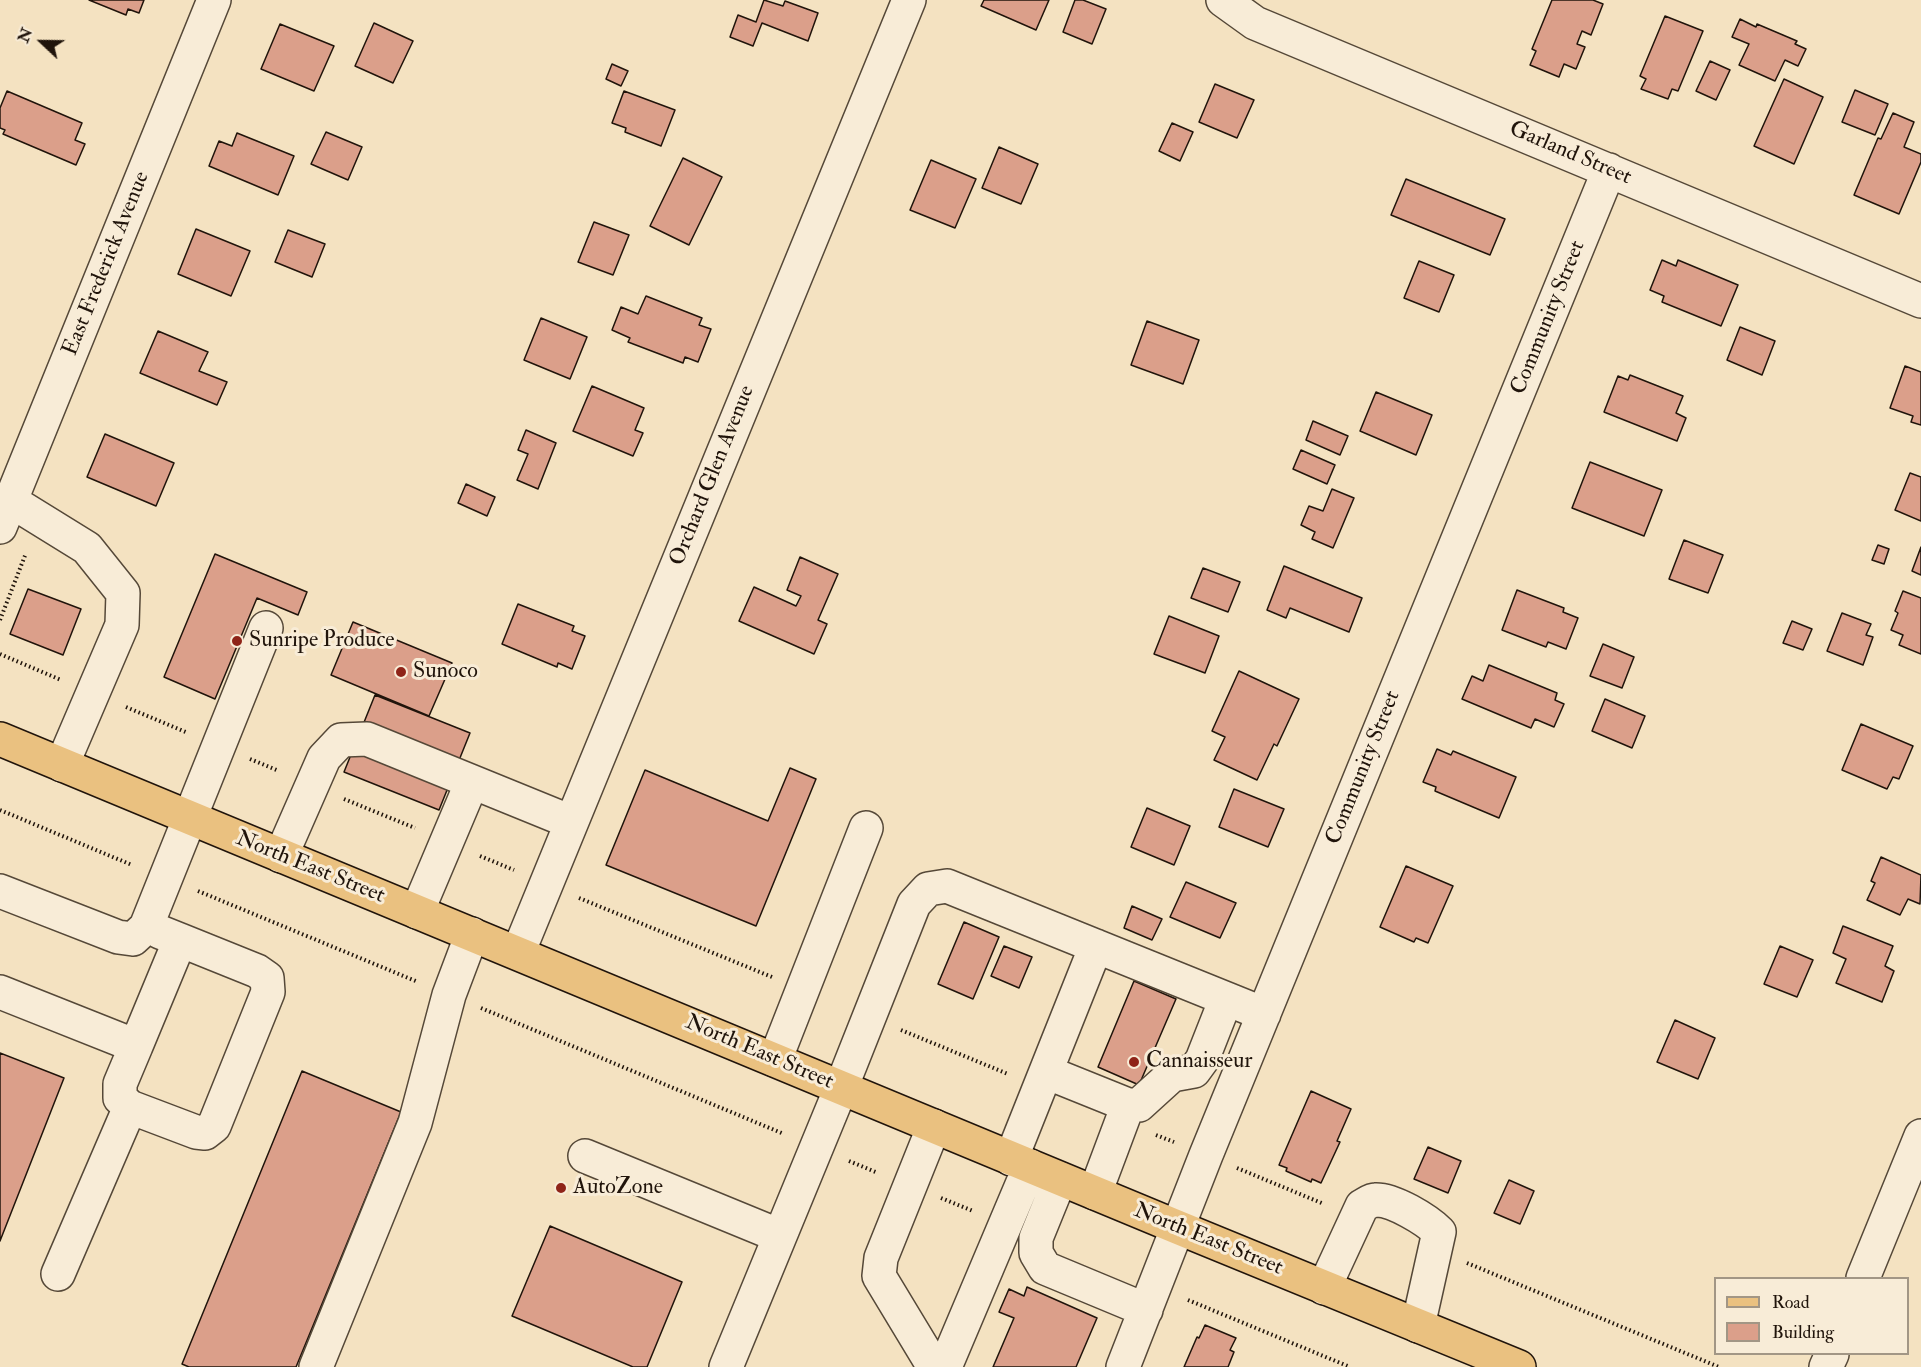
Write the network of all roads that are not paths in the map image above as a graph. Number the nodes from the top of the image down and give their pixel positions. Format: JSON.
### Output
{"nodes":[{"id":1,"x":214,"y":0,"type":"edge"},
{"id":2,"x":909,"y":0,"type":"edge"},
{"id":3,"x":1223,"y":0,"type":"edge"},
{"id":4,"x":1609,"y":170,"type":"junction"},
{"id":5,"x":1921,"y":301,"type":"edge"},
{"id":6,"x":5,"y":514,"type":"edge"},
{"id":7,"x":266,"y":628,"type":"dead end"},
{"id":8,"x":0,"y":739,"type":"edge"},
{"id":9,"x":62,"y":765,"type":"junction"},
{"id":10,"x":472,"y":782,"type":"junction"},
{"id":11,"x":190,"y":819,"type":"junction"},
{"id":12,"x":571,"y":822,"type":"junction"},
{"id":13,"x":866,"y":828,"type":"dead end"},
{"id":14,"x":281,"y":856,"type":"junction"},
{"id":15,"x":0,"y":891,"type":"edge"},
{"id":16,"x":417,"y":912,"type":"junction"},
{"id":17,"x":146,"y":927,"type":"junction"},
{"id":18,"x":472,"y":934,"type":"junction"},
{"id":19,"x":180,"y":940,"type":"junction"},
{"id":20,"x":1096,"y":946,"type":"junction"},
{"id":21,"x":518,"y":953,"type":"junction"},
{"id":22,"x":0,"y":992,"type":"edge"},
{"id":23,"x":1226,"y":999,"type":"junction"},
{"id":24,"x":1263,"y":1014,"type":"junction"},
{"id":25,"x":136,"y":1046,"type":"junction"},
{"id":26,"x":775,"y":1060,"type":"junction"},
{"id":27,"x":1046,"y":1072,"type":"junction"},
{"id":28,"x":841,"y":1088,"type":"junction"},
{"id":29,"x":1128,"y":1105,"type":"junction"},
{"id":30,"x":130,"y":1107,"type":"junction"},
{"id":31,"x":934,"y":1126,"type":"junction"},
{"id":32,"x":1921,"y":1136,"type":"edge"},
{"id":33,"x":585,"y":1156,"type":"dead end"},
{"id":34,"x":1021,"y":1162,"type":"junction"},
{"id":35,"x":1060,"y":1179,"type":"junction"},
{"id":36,"x":1095,"y":1194,"type":"junction"},
{"id":37,"x":1177,"y":1227,"type":"junction"},
{"id":38,"x":780,"y":1236,"type":"junction"},
{"id":39,"x":58,"y":1274,"type":"dead end"},
{"id":40,"x":1863,"y":1277,"type":"edge"},
{"id":41,"x":1324,"y":1288,"type":"junction"},
{"id":42,"x":1151,"y":1298,"type":"junction"},
{"id":43,"x":1418,"y":1326,"type":"junction"},
{"id":44,"x":316,"y":1367,"type":"edge"},
{"id":45,"x":726,"y":1367,"type":"edge"},
{"id":46,"x":934,"y":1367,"type":"edge"},
{"id":47,"x":945,"y":1367,"type":"edge"},
{"id":48,"x":1123,"y":1367,"type":"edge"},
{"id":49,"x":1519,"y":1367,"type":"edge"}],
"edges":[{"from":1,"to":6,"type":"street","name":"East Frederick Avenue"},
{"from":2,"to":12,"type":"street","name":"Orchard Glen Avenue"},
{"from":3,"to":4,"type":"street","name":"Garland Street"},
{"from":4,"to":5,"type":"street","name":"Garland Street"},
{"from":4,"to":24,"type":"street","name":"Community Street"},
{"from":6,"to":9,"type":"street"},
{"from":7,"to":11,"type":"street"},
{"from":8,"to":9,"type":"main road","name":"North East Street"},
{"from":9,"to":11,"type":"main road","name":"North East Street"},
{"from":10,"to":12,"type":"street"},
{"from":10,"to":14,"type":"street"},
{"from":10,"to":16,"type":"street"},
{"from":11,"to":14,"type":"main road","name":"North East Street"},
{"from":11,"to":17,"type":"street"},
{"from":12,"to":21,"type":"street","name":"Orchard Glen Avenue"},
{"from":13,"to":26,"type":"street"},
{"from":14,"to":16,"type":"main road","name":"North East Street"},
{"from":15,"to":17,"type":"street"},
{"from":16,"to":18,"type":"main road","name":"North East Street"},
{"from":17,"to":19,"type":"street"},
{"from":18,"to":21,"type":"main road","name":"North East Street"},
{"from":18,"to":44,"type":"street"},
{"from":19,"to":25,"type":"street"},
{"from":19,"to":30,"type":"street"},
{"from":20,"to":23,"type":"street"},
{"from":20,"to":27,"type":"street"},
{"from":20,"to":28,"type":"street"},
{"from":21,"to":26,"type":"main road","name":"North East Street"},
{"from":22,"to":25,"type":"street"},
{"from":23,"to":24,"type":"street"},
{"from":23,"to":29,"type":"street"},
{"from":24,"to":37,"type":"street","name":"Community Street"},
{"from":25,"to":30,"type":"street"},
{"from":26,"to":28,"type":"main road","name":"North East Street"},
{"from":27,"to":29,"type":"street"},
{"from":27,"to":34,"type":"street"},
{"from":28,"to":31,"type":"main road","name":"North East Street"},
{"from":28,"to":38,"type":"street"},
{"from":29,"to":36,"type":"street"},
{"from":30,"to":39,"type":"street"},
{"from":31,"to":34,"type":"main road","name":"North East Street"},
{"from":31,"to":46,"type":"street"},
{"from":32,"to":40,"type":"street"},
{"from":33,"to":38,"type":"street"},
{"from":34,"to":35,"type":"main road","name":"North East Street"},
{"from":34,"to":47,"type":"street"},
{"from":35,"to":36,"type":"main road","name":"North East Street"},
{"from":35,"to":42,"type":"street"},
{"from":36,"to":37,"type":"main road","name":"North East Street"},
{"from":37,"to":41,"type":"main road","name":"North East Street"},
{"from":37,"to":42,"type":"street","name":"Community Street"},
{"from":38,"to":45,"type":"street"},
{"from":41,"to":43,"type":"main road","name":"North East Street"},
{"from":41,"to":43,"type":"street"},
{"from":42,"to":48,"type":"street","name":"Community Street"},
{"from":43,"to":49,"type":"main road","name":"North East Street"}]}
